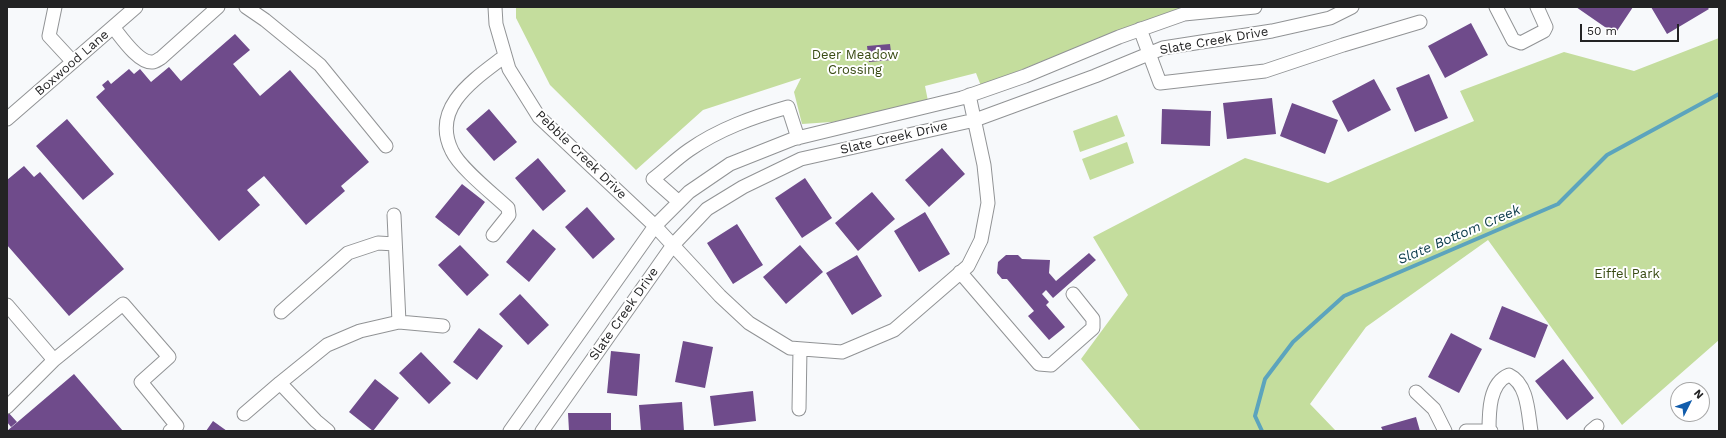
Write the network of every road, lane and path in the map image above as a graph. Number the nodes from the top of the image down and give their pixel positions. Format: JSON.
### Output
{"nodes":[{"id":1,"x":55,"y":7,"type":"edge"},
{"id":2,"x":136,"y":7,"type":"edge"},
{"id":3,"x":218,"y":7,"type":"edge"},
{"id":4,"x":246,"y":7,"type":"edge"},
{"id":5,"x":495,"y":7,"type":"edge"},
{"id":6,"x":1255,"y":7,"type":"edge"},
{"id":7,"x":1352,"y":7,"type":"edge"},
{"id":8,"x":1496,"y":7,"type":"edge"},
{"id":9,"x":1537,"y":7,"type":"edge"},
{"id":10,"x":1420,"y":22,"type":"dead end"},
{"id":11,"x":113,"y":27,"type":"junction"},
{"id":12,"x":1140,"y":30,"type":"junction"},
{"id":13,"x":1148,"y":54,"type":"junction"},
{"id":14,"x":505,"y":56,"type":"junction"},
{"id":15,"x":73,"y":62,"type":"junction"},
{"id":16,"x":969,"y":95,"type":"junction"},
{"id":17,"x":7,"y":119,"type":"edge"},
{"id":18,"x":975,"y":120,"type":"junction"},
{"id":19,"x":798,"y":138,"type":"junction"},
{"id":20,"x":386,"y":146,"type":"dead end"},
{"id":21,"x":679,"y":202,"type":"junction"},
{"id":22,"x":394,"y":215,"type":"dead end"},
{"id":23,"x":655,"y":226,"type":"junction"},
{"id":24,"x":493,"y":235,"type":"dead end"},
{"id":25,"x":395,"y":244,"type":"junction"},
{"id":26,"x":673,"y":245,"type":"junction"},
{"id":27,"x":960,"y":272,"type":"junction"},
{"id":28,"x":1073,"y":294,"type":"dead end"},
{"id":29,"x":7,"y":305,"type":"edge"},
{"id":30,"x":280,"y":312,"type":"dead end"},
{"id":31,"x":399,"y":322,"type":"junction"},
{"id":32,"x":444,"y":326,"type":"dead end"},
{"id":33,"x":800,"y":349,"type":"junction"},
{"id":34,"x":54,"y":360,"type":"junction"},
{"id":35,"x":280,"y":383,"type":"junction"},
{"id":36,"x":1416,"y":392,"type":"dead end"},
{"id":37,"x":7,"y":407,"type":"edge"},
{"id":38,"x":799,"y":409,"type":"dead end"},
{"id":39,"x":244,"y":414,"type":"dead end"},
{"id":40,"x":170,"y":431,"type":"edge"},
{"id":41,"x":328,"y":431,"type":"edge"},
{"id":42,"x":510,"y":431,"type":"edge"},
{"id":43,"x":542,"y":431,"type":"edge"},
{"id":44,"x":1445,"y":431,"type":"edge"},
{"id":45,"x":1466,"y":431,"type":"edge"},
{"id":46,"x":1489,"y":431,"type":"edge"},
{"id":47,"x":1530,"y":431,"type":"edge"}],
"edges":[{"from":1,"to":15,"type":"street"},
{"from":2,"to":11,"type":"street","name":"Boxwood Lane"},
{"from":3,"to":11,"type":"street"},
{"from":4,"to":20,"type":"street"},
{"from":5,"to":14,"type":"street","name":"Pebble Creek Drive"},
{"from":6,"to":12,"type":"street","name":"Slate Creek Drive"},
{"from":7,"to":13,"type":"street","name":"Slate Creek Drive"},
{"from":8,"to":9,"type":"street"},
{"from":10,"to":13,"type":"street"},
{"from":11,"to":15,"type":"street","name":"Boxwood Lane"},
{"from":12,"to":13,"type":"street"},
{"from":12,"to":16,"type":"street","name":"Slate Creek Drive"},
{"from":13,"to":18,"type":"street","name":"Slate Creek Drive"},
{"from":14,"to":23,"type":"street","name":"Pebble Creek Drive"},
{"from":14,"to":24,"type":"street"},
{"from":15,"to":17,"type":"street","name":"Boxwood Lane"},
{"from":16,"to":18,"type":"street","name":"Pebble Creek Drive"},
{"from":16,"to":19,"type":"street","name":"Slate Creek Drive"},
{"from":18,"to":26,"type":"street","name":"Slate Creek Drive"},
{"from":18,"to":27,"type":"street","name":"Pebble Creek Drive"},
{"from":19,"to":21,"type":"street","name":"Slate Creek Drive"},
{"from":19,"to":21,"type":"street"},
{"from":21,"to":23,"type":"street","name":"Slate Creek Drive"},
{"from":22,"to":25,"type":"street"},
{"from":23,"to":26,"type":"street","name":"Pebble Creek Drive"},
{"from":23,"to":42,"type":"street","name":"Slate Creek Drive"},
{"from":25,"to":30,"type":"street"},
{"from":25,"to":31,"type":"street"},
{"from":26,"to":33,"type":"street","name":"Pebble Creek Drive"},
{"from":26,"to":43,"type":"street","name":"Slate Creek Drive"},
{"from":27,"to":28,"type":"street"},
{"from":27,"to":33,"type":"street","name":"Pebble Creek Drive"},
{"from":29,"to":34,"type":"street"},
{"from":31,"to":32,"type":"street"},
{"from":31,"to":35,"type":"street"},
{"from":33,"to":38,"type":"street"},
{"from":34,"to":37,"type":"street"},
{"from":34,"to":40,"type":"street"},
{"from":35,"to":39,"type":"street"},
{"from":35,"to":41,"type":"street"},
{"from":36,"to":44,"type":"street"},
{"from":45,"to":46,"type":"street"},
{"from":46,"to":47,"type":"street"}]}
